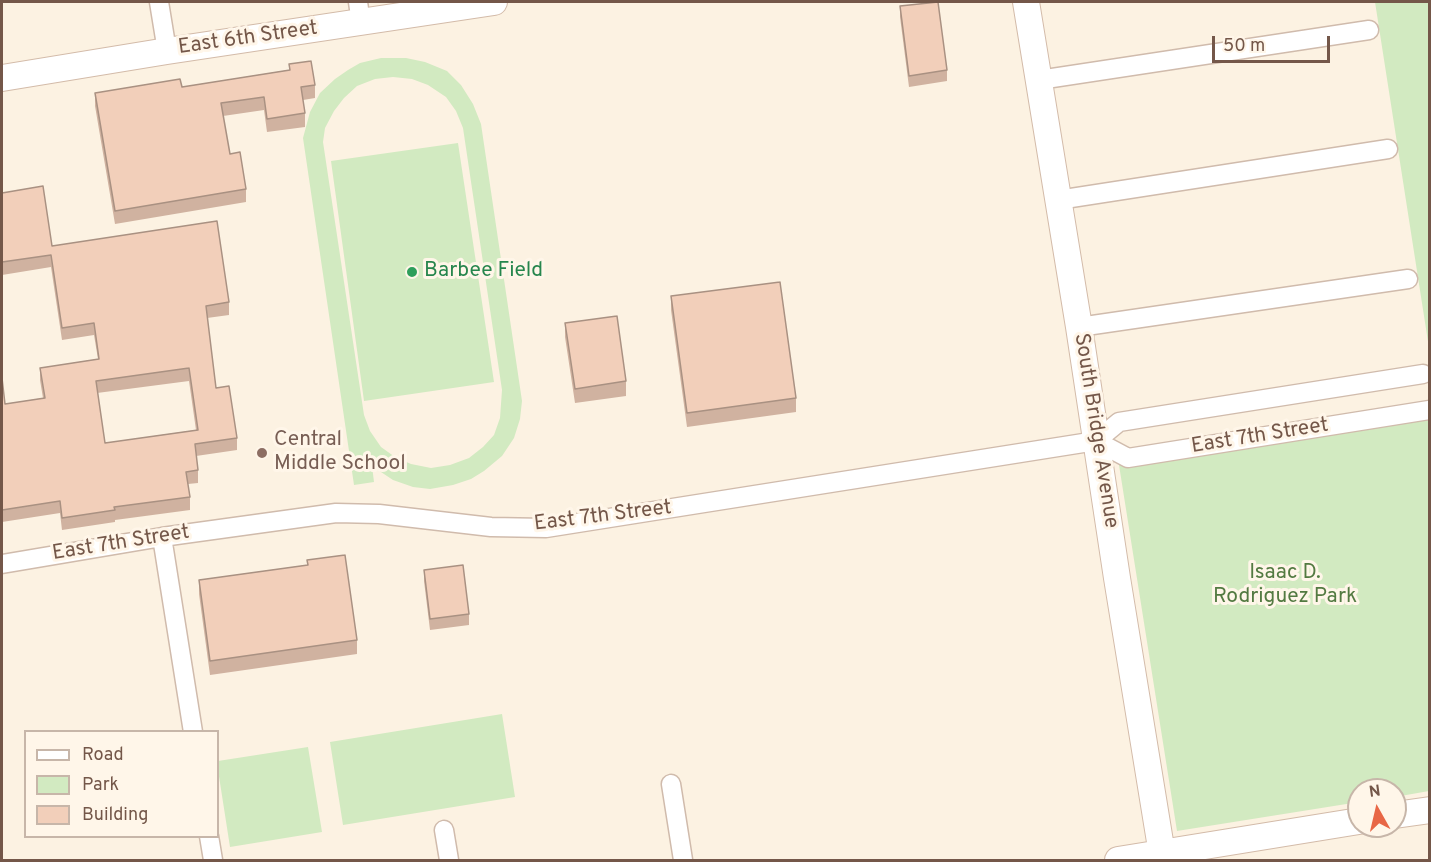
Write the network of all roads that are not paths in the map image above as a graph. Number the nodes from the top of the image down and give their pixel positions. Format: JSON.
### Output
{"nodes":[{"id":1,"x":159,"y":2,"type":"edge"},
{"id":2,"x":494,"y":2,"type":"edge"},
{"id":3,"x":1026,"y":2,"type":"edge"},
{"id":4,"x":359,"y":12,"type":"edge"},
{"id":5,"x":1369,"y":30,"type":"dead end"},
{"id":6,"x":167,"y":51,"type":"junction"},
{"id":7,"x":2,"y":78,"type":"edge"},
{"id":8,"x":1039,"y":80,"type":"junction"},
{"id":9,"x":1388,"y":149,"type":"dead end"},
{"id":10,"x":1058,"y":200,"type":"junction"},
{"id":11,"x":1408,"y":279,"type":"dead end"},
{"id":12,"x":1079,"y":327,"type":"junction"},
{"id":13,"x":1423,"y":374,"type":"dead end"},
{"id":14,"x":1429,"y":410,"type":"edge"},
{"id":15,"x":1096,"y":441,"type":"junction"},
{"id":16,"x":162,"y":537,"type":"junction"},
{"id":17,"x":2,"y":564,"type":"edge"},
{"id":18,"x":193,"y":730,"type":"edge"},
{"id":19,"x":671,"y":784,"type":"dead end"},
{"id":20,"x":1430,"y":810,"type":"edge"},
{"id":21,"x":1407,"y":813,"type":"edge"},
{"id":22,"x":1347,"y":823,"type":"edge"},
{"id":23,"x":444,"y":830,"type":"dead end"},
{"id":24,"x":209,"y":838,"type":"edge"},
{"id":25,"x":1162,"y":857,"type":"edge"},
{"id":26,"x":213,"y":861,"type":"edge"},
{"id":27,"x":449,"y":861,"type":"edge"},
{"id":28,"x":683,"y":861,"type":"edge"},
{"id":29,"x":1118,"y":861,"type":"edge"}],
"edges":[{"from":1,"to":6,"type":"street"},
{"from":2,"to":4,"type":"street","name":"East 6th Street"},
{"from":3,"to":8,"type":"street","name":"South Bridge Avenue"},
{"from":4,"to":6,"type":"street","name":"East 6th Street"},
{"from":5,"to":8,"type":"street"},
{"from":6,"to":7,"type":"street","name":"East 6th Street"},
{"from":8,"to":10,"type":"street","name":"South Bridge Avenue"},
{"from":9,"to":10,"type":"street"},
{"from":10,"to":12,"type":"street","name":"South Bridge Avenue"},
{"from":11,"to":12,"type":"street"},
{"from":12,"to":15,"type":"street","name":"South Bridge Avenue"},
{"from":13,"to":15,"type":"street","name":"East 7th Street"},
{"from":14,"to":15,"type":"street","name":"East 7th Street"},
{"from":15,"to":16,"type":"street","name":"East 7th Street"},
{"from":15,"to":25,"type":"street","name":"South Bridge Avenue"},
{"from":16,"to":17,"type":"street","name":"East 7th Street"},
{"from":16,"to":18,"type":"street"},
{"from":19,"to":28,"type":"street"},
{"from":20,"to":21,"type":"street"},
{"from":22,"to":25,"type":"street"},
{"from":23,"to":27,"type":"street"},
{"from":24,"to":26,"type":"street"},
{"from":25,"to":29,"type":"street"}]}
